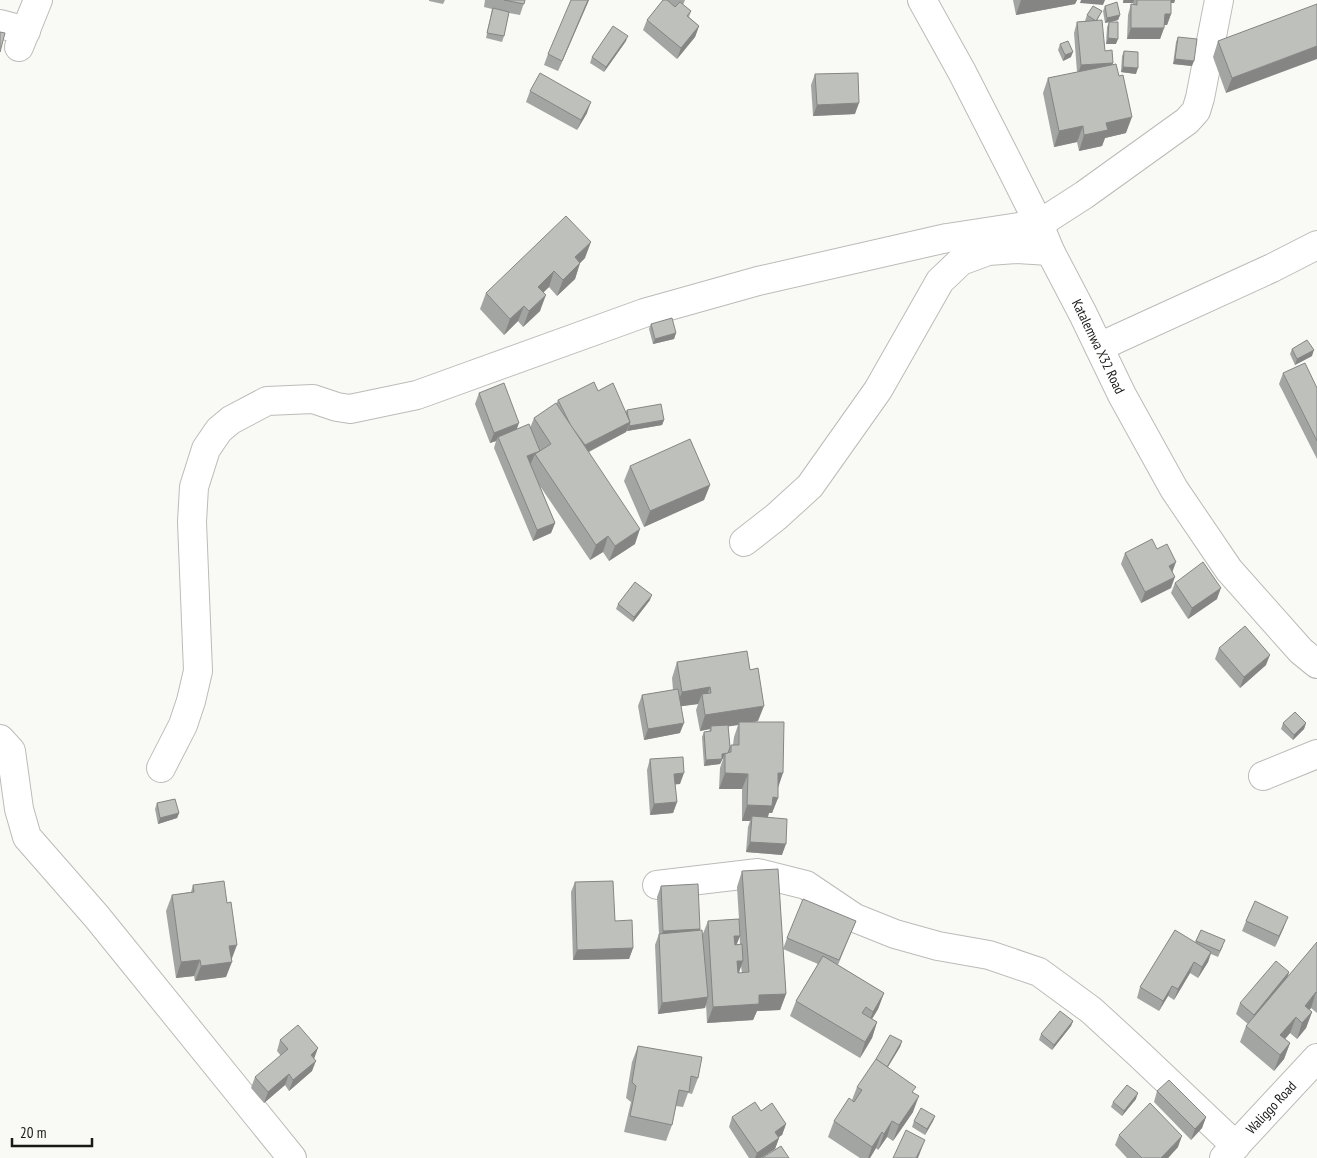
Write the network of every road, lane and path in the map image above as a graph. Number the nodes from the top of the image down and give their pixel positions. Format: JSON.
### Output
{"nodes":[{"id":1,"x":38,"y":0,"type":"edge"},
{"id":2,"x":922,"y":0,"type":"edge"},
{"id":3,"x":1219,"y":0,"type":"edge"},
{"id":4,"x":15,"y":34,"type":"edge"},
{"id":5,"x":1039,"y":224,"type":"junction"},
{"id":6,"x":1317,"y":245,"type":"edge"},
{"id":7,"x":1050,"y":251,"type":"junction"},
{"id":8,"x":1099,"y":347,"type":"junction"},
{"id":9,"x":744,"y":542,"type":"dead end"},
{"id":10,"x":1317,"y":664,"type":"edge"},
{"id":11,"x":0,"y":739,"type":"edge"},
{"id":12,"x":1317,"y":754,"type":"edge"},
{"id":13,"x":161,"y":768,"type":"dead end"},
{"id":14,"x":1262,"y":776,"type":"dead end"},
{"id":15,"x":658,"y":885,"type":"dead end"},
{"id":16,"x":1317,"y":1058,"type":"edge"},
{"id":17,"x":1230,"y":1152,"type":"edge"},
{"id":18,"x":292,"y":1158,"type":"edge"}],
"edges":[{"from":1,"to":4,"type":"street"},
{"from":2,"to":5,"type":"street","name":"Katalemwa X32 Road"},
{"from":3,"to":5,"type":"street"},
{"from":5,"to":7,"type":"street","name":"Katalemwa X32 Road"},
{"from":5,"to":13,"type":"street"},
{"from":6,"to":8,"type":"street"},
{"from":7,"to":8,"type":"street","name":"Katalemwa X32 Road"},
{"from":7,"to":9,"type":"street"},
{"from":8,"to":10,"type":"street","name":"Katalemwa X32 Road"},
{"from":11,"to":18,"type":"street"},
{"from":12,"to":14,"type":"street"},
{"from":15,"to":17,"type":"street"},
{"from":16,"to":17,"type":"street","name":"Waliggo Road"}]}
